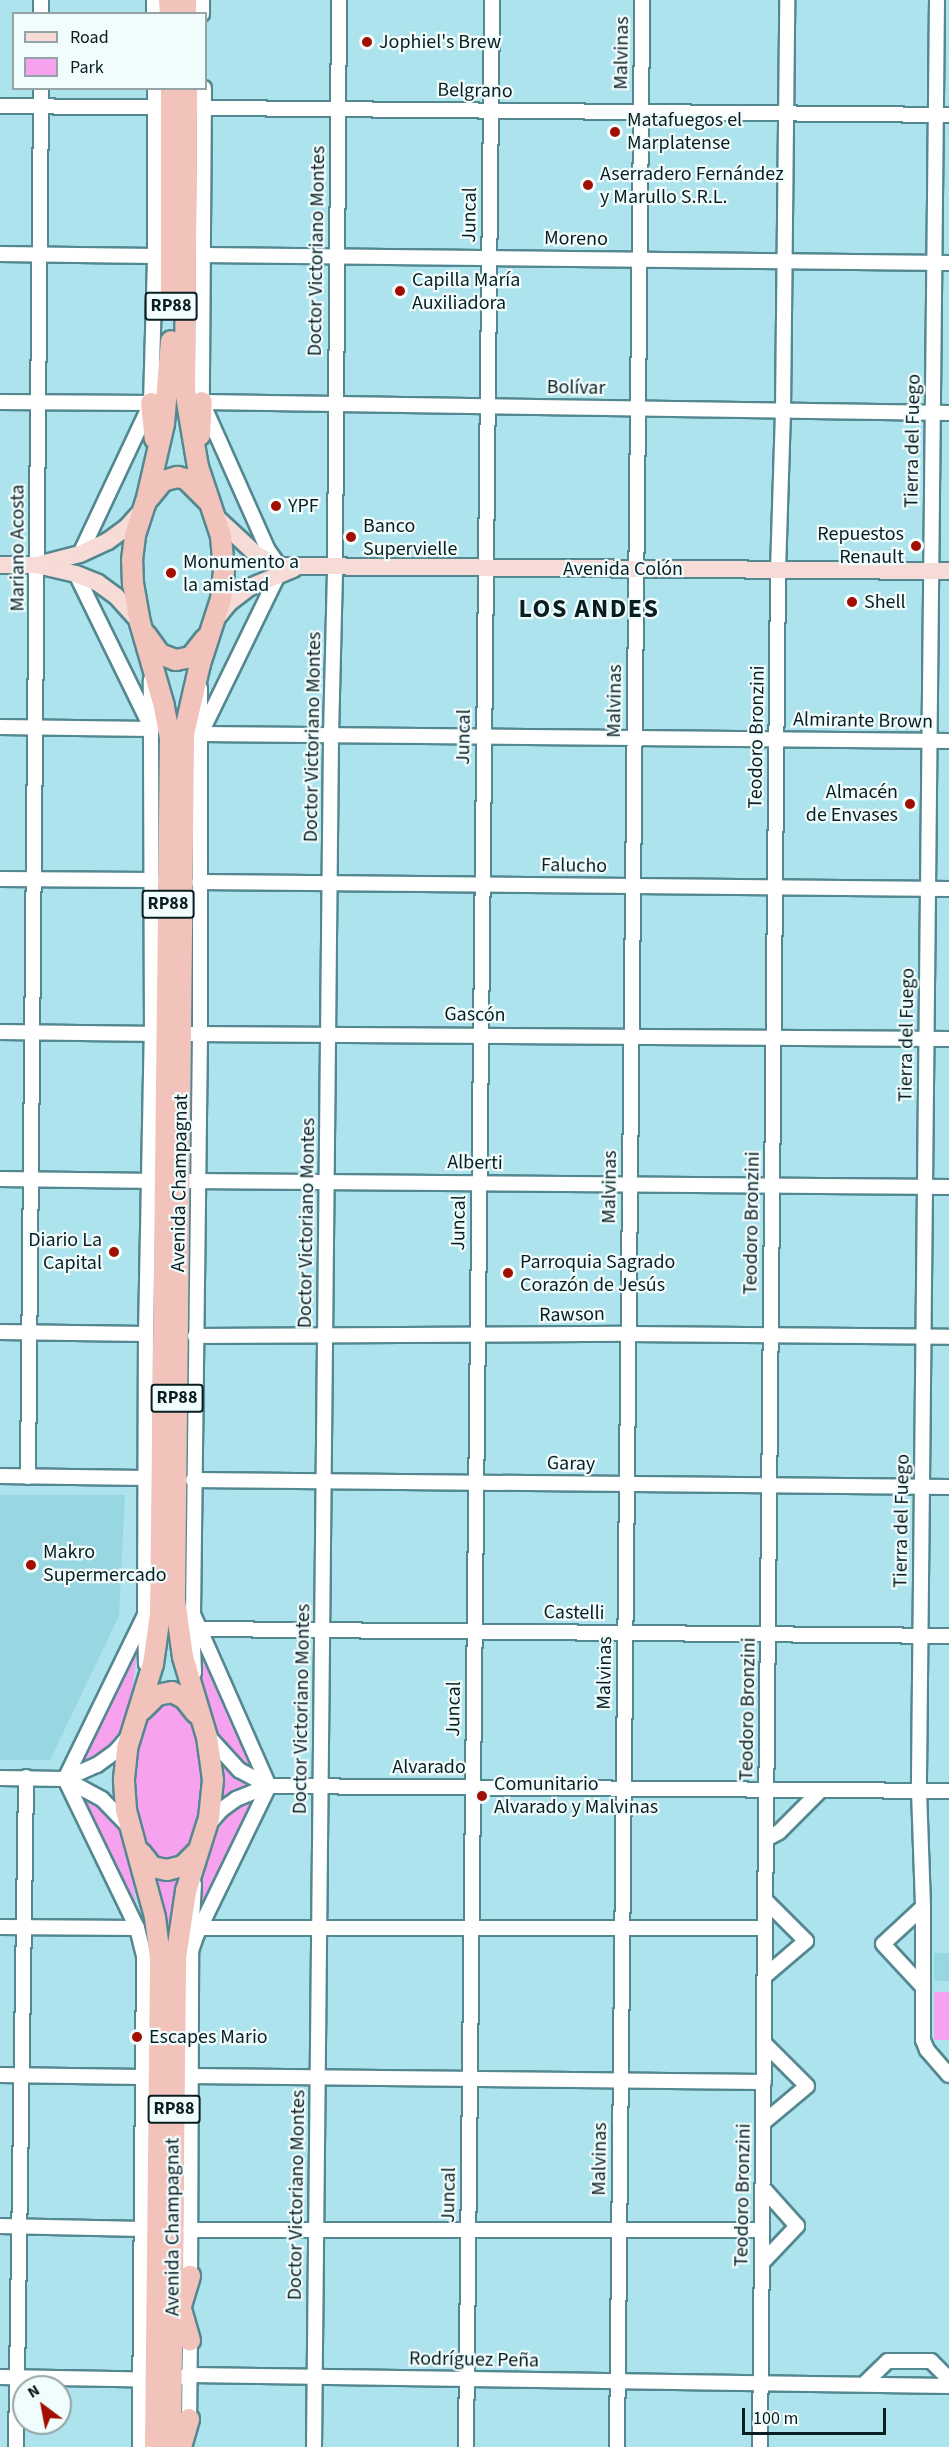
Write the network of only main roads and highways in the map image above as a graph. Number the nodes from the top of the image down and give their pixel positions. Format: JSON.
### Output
{"nodes":[{"id":1,"x":179,"y":101,"type":"edge"},
{"id":2,"x":202,"y":402,"type":"road end"},
{"id":3,"x":152,"y":403,"type":"road end"},
{"id":4,"x":157,"y":456,"type":"junction"},
{"id":5,"x":198,"y":467,"type":"junction"},
{"id":6,"x":144,"y":506,"type":"junction"},
{"id":7,"x":213,"y":510,"type":"junction"},
{"id":8,"x":0,"y":565,"type":"edge"},
{"id":9,"x":38,"y":565,"type":"junction"},
{"id":10,"x":279,"y":571,"type":"junction"},
{"id":11,"x":949,"y":571,"type":"edge"},
{"id":12,"x":213,"y":625,"type":"junction"},
{"id":13,"x":142,"y":627,"type":"junction"},
{"id":14,"x":175,"y":1034,"type":"junction"},
{"id":15,"x":173,"y":1181,"type":"junction"},
{"id":16,"x":134,"y":1725,"type":"junction"},
{"id":17,"x":202,"y":1726,"type":"junction"},
{"id":18,"x":204,"y":1837,"type":"junction"},
{"id":19,"x":139,"y":1852,"type":"junction"},
{"id":20,"x":165,"y":2276,"type":"junction"},
{"id":21,"x":165,"y":2339,"type":"junction"},
{"id":22,"x":164,"y":2418,"type":"junction"},
{"id":23,"x":149,"y":2447,"type":"edge"},
{"id":24,"x":155,"y":2447,"type":"edge"},
{"id":25,"x":180,"y":2447,"type":"edge"}],
"edges":[{"from":1,"to":4,"type":"highway","name":"Avenida Champagnat","number":"RP88"},
{"from":1,"to":5,"type":"highway","name":"Avenida Champagnat","number":"RP88"},
{"from":2,"to":5,"type":"highway"},
{"from":3,"to":4,"type":"highway"},
{"from":4,"to":6,"type":"highway","name":"Avenida Champagnat","number":"RP88"},
{"from":5,"to":7,"type":"highway","name":"Avenida Champagnat","number":"RP88"},
{"from":6,"to":7,"type":"highway","name":"Avenida Colón","number":"RP88"},
{"from":6,"to":9,"type":"main road","name":"Avenida Colón"},
{"from":6,"to":13,"type":"highway","name":"Avenida Champagnat","number":"RP88"},
{"from":7,"to":10,"type":"main road","name":"Avenida Colón"},
{"from":7,"to":12,"type":"highway","name":"Avenida Champagnat","number":"RP88"},
{"from":8,"to":9,"type":"main road","name":"Avenida Colón"},
{"from":9,"to":13,"type":"main road","name":"Avenida Colón"},
{"from":10,"to":11,"type":"main road","name":"Avenida Colón"},
{"from":10,"to":12,"type":"main road","name":"Avenida Colón"},
{"from":12,"to":13,"type":"highway","name":"Avenida Colón","number":"RP88"},
{"from":12,"to":14,"type":"highway","name":"Avenida Champagnat","number":"RP88"},
{"from":13,"to":14,"type":"highway","name":"Avenida Champagnat","number":"RP88"},
{"from":14,"to":15,"type":"highway","name":"Avenida Champagnat","number":"RP88"},
{"from":15,"to":16,"type":"highway","name":"Avenida Champagnat","number":"RP88"},
{"from":15,"to":17,"type":"highway","name":"Avenida Champagnat","number":"RP88"},
{"from":16,"to":17,"type":"highway","number":"RP88"},
{"from":16,"to":19,"type":"highway","name":"Avenida Champagnat","number":"RP88"},
{"from":17,"to":18,"type":"highway","name":"Avenida Champagnat","number":"RP88"},
{"from":18,"to":19,"type":"highway"},
{"from":18,"to":20,"type":"highway","name":"Avenida Champagnat","number":"RP88"},
{"from":19,"to":20,"type":"highway","name":"Avenida Champagnat","number":"RP88"},
{"from":20,"to":21,"type":"highway","name":"Avenida Champagnat","number":"RP88"},
{"from":20,"to":21,"type":"highway"},
{"from":20,"to":21,"type":"highway"},
{"from":21,"to":22,"type":"highway","name":"Avenida Champagnat","number":"RP88"},
{"from":22,"to":23,"type":"highway"},
{"from":22,"to":24,"type":"highway","name":"Avenida Champagnat","number":"RP88"},
{"from":22,"to":25,"type":"highway"}]}
